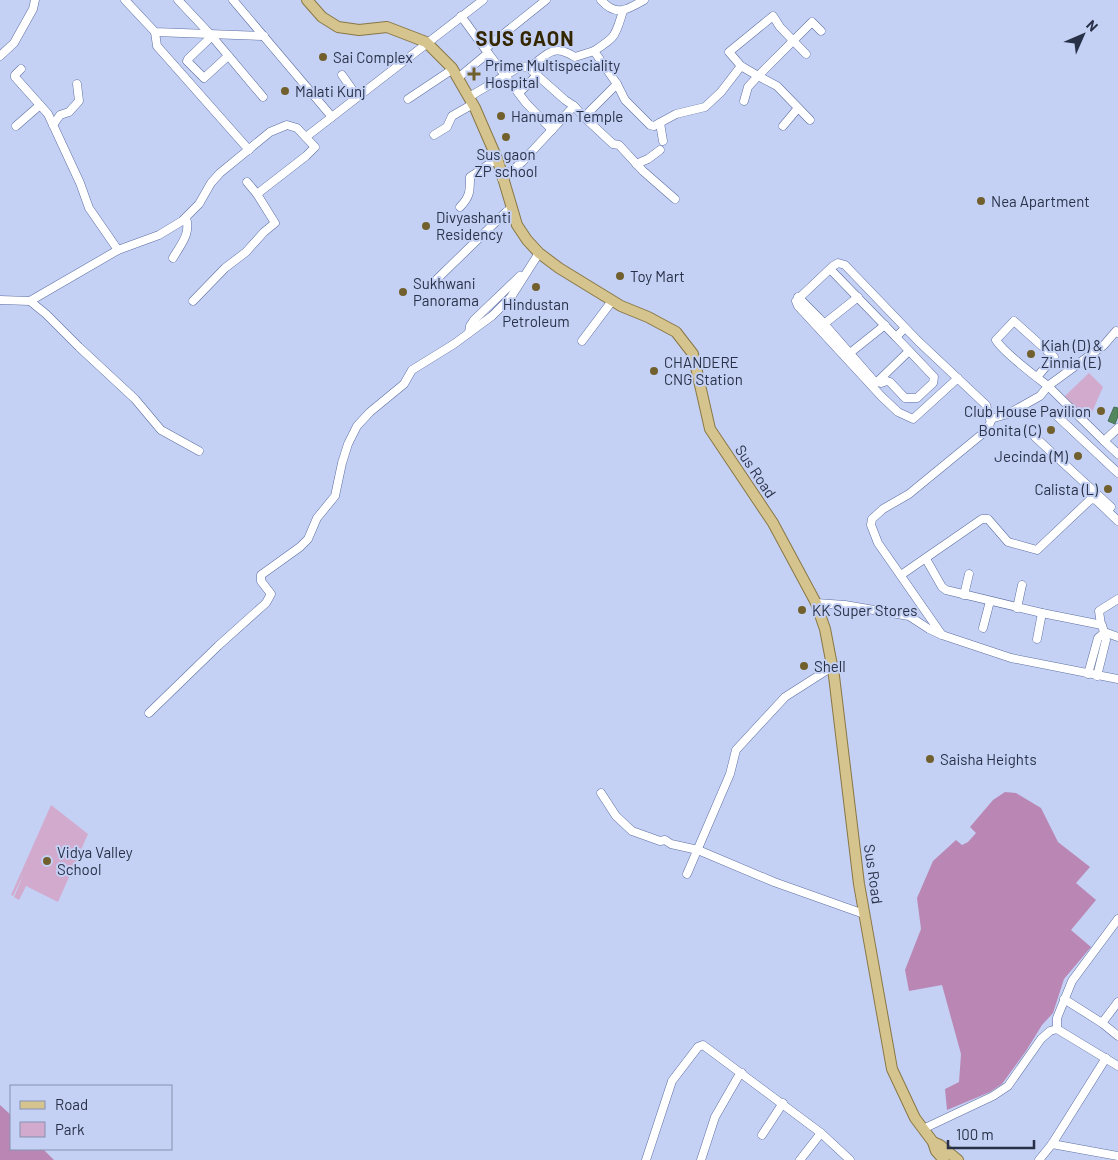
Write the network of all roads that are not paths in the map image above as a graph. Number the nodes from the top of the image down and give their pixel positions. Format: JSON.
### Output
{"nodes":[{"id":1,"x":36,"y":0,"type":"edge"},
{"id":2,"x":124,"y":0,"type":"edge"},
{"id":3,"x":178,"y":0,"type":"edge"},
{"id":4,"x":233,"y":0,"type":"edge"},
{"id":5,"x":307,"y":0,"type":"edge"},
{"id":6,"x":483,"y":0,"type":"edge"},
{"id":7,"x":546,"y":0,"type":"edge"},
{"id":8,"x":601,"y":0,"type":"edge"},
{"id":9,"x":644,"y":0,"type":"edge"},
{"id":10,"x":613,"y":9,"type":"junction"},
{"id":11,"x":623,"y":11,"type":"junction"},
{"id":12,"x":461,"y":16,"type":"junction"},
{"id":13,"x":620,"y":22,"type":"junction"},
{"id":14,"x":821,"y":30,"type":"dead end"},
{"id":15,"x":155,"y":32,"type":"junction"},
{"id":16,"x":264,"y":36,"type":"junction"},
{"id":17,"x":211,"y":37,"type":"junction"},
{"id":18,"x":793,"y":41,"type":"junction"},
{"id":19,"x":426,"y":42,"type":"junction"},
{"id":20,"x":487,"y":50,"type":"junction"},
{"id":21,"x":594,"y":51,"type":"junction"},
{"id":22,"x":806,"y":54,"type":"dead end"},
{"id":23,"x":0,"y":56,"type":"edge"},
{"id":24,"x":227,"y":57,"type":"junction"},
{"id":25,"x":741,"y":66,"type":"junction"},
{"id":26,"x":529,"y":68,"type":"junction"},
{"id":27,"x":21,"y":69,"type":"dead end"},
{"id":28,"x":455,"y":74,"type":"junction"},
{"id":29,"x":342,"y":75,"type":"dead end"},
{"id":30,"x":506,"y":75,"type":"junction"},
{"id":31,"x":537,"y":75,"type":"junction"},
{"id":32,"x":758,"y":76,"type":"junction"},
{"id":33,"x":77,"y":84,"type":"dead end"},
{"id":34,"x":617,"y":84,"type":"junction"},
{"id":35,"x":519,"y":93,"type":"junction"},
{"id":36,"x":358,"y":96,"type":"junction"},
{"id":37,"x":262,"y":97,"type":"dead end"},
{"id":38,"x":408,"y":99,"type":"dead end"},
{"id":39,"x":471,"y":101,"type":"junction"},
{"id":40,"x":744,"y":102,"type":"dead end"},
{"id":41,"x":40,"y":105,"type":"junction"},
{"id":42,"x":574,"y":106,"type":"junction"},
{"id":43,"x":798,"y":108,"type":"junction"},
{"id":44,"x":332,"y":117,"type":"junction"},
{"id":45,"x":584,"y":117,"type":"junction"},
{"id":46,"x":810,"y":120,"type":"dead end"},
{"id":47,"x":660,"y":123,"type":"junction"},
{"id":48,"x":53,"y":125,"type":"junction"},
{"id":49,"x":16,"y":126,"type":"dead end"},
{"id":50,"x":783,"y":126,"type":"dead end"},
{"id":51,"x":552,"y":130,"type":"junction"},
{"id":52,"x":434,"y":134,"type":"dead end"},
{"id":53,"x":306,"y":137,"type":"junction"},
{"id":54,"x":663,"y":141,"type":"dead end"},
{"id":55,"x":249,"y":150,"type":"junction"},
{"id":56,"x":660,"y":150,"type":"dead end"},
{"id":57,"x":497,"y":158,"type":"junction"},
{"id":58,"x":636,"y":164,"type":"junction"},
{"id":59,"x":502,"y":179,"type":"junction"},
{"id":60,"x":247,"y":182,"type":"dead end"},
{"id":61,"x":257,"y":194,"type":"junction"},
{"id":62,"x":675,"y":198,"type":"dead end"},
{"id":63,"x":460,"y":207,"type":"dead end"},
{"id":64,"x":511,"y":209,"type":"junction"},
{"id":65,"x":186,"y":218,"type":"junction"},
{"id":66,"x":118,"y":250,"type":"junction"},
{"id":67,"x":539,"y":253,"type":"junction"},
{"id":68,"x":173,"y":258,"type":"dead end"},
{"id":69,"x":830,"y":269,"type":"junction"},
{"id":70,"x":435,"y":281,"type":"dead end"},
{"id":71,"x":798,"y":297,"type":"junction"},
{"id":72,"x":858,"y":297,"type":"junction"},
{"id":73,"x":0,"y":300,"type":"edge"},
{"id":74,"x":30,"y":301,"type":"junction"},
{"id":75,"x":193,"y":301,"type":"dead end"},
{"id":76,"x":612,"y":301,"type":"junction"},
{"id":77,"x":824,"y":324,"type":"junction"},
{"id":78,"x":885,"y":325,"type":"junction"},
{"id":79,"x":905,"y":328,"type":"junction"},
{"id":80,"x":1118,"y":333,"type":"edge"},
{"id":81,"x":896,"y":336,"type":"junction"},
{"id":82,"x":582,"y":341,"type":"dead end"},
{"id":83,"x":909,"y":351,"type":"junction"},
{"id":84,"x":850,"y":353,"type":"junction"},
{"id":85,"x":1037,"y":377,"type":"junction"},
{"id":86,"x":958,"y":378,"type":"junction"},
{"id":87,"x":876,"y":383,"type":"junction"},
{"id":88,"x":1048,"y":386,"type":"junction"},
{"id":89,"x":1057,"y":416,"type":"dead end"},
{"id":90,"x":990,"y":419,"type":"junction"},
{"id":91,"x":1118,"y":428,"type":"edge"},
{"id":92,"x":1035,"y":437,"type":"dead end"},
{"id":93,"x":1104,"y":441,"type":"junction"},
{"id":94,"x":199,"y":451,"type":"dead end"},
{"id":95,"x":1118,"y":454,"type":"edge"},
{"id":96,"x":1118,"y":473,"type":"edge"},
{"id":97,"x":1118,"y":514,"type":"edge"},
{"id":98,"x":1118,"y":521,"type":"edge"},
{"id":99,"x":926,"y":559,"type":"junction"},
{"id":100,"x":969,"y":574,"type":"dead end"},
{"id":101,"x":901,"y":575,"type":"junction"},
{"id":102,"x":1022,"y":585,"type":"dead end"},
{"id":103,"x":964,"y":595,"type":"junction"},
{"id":104,"x":1118,"y":599,"type":"edge"},
{"id":105,"x":990,"y":601,"type":"junction"},
{"id":106,"x":816,"y":603,"type":"junction"},
{"id":107,"x":1018,"y":608,"type":"junction"},
{"id":108,"x":1042,"y":613,"type":"junction"},
{"id":109,"x":983,"y":628,"type":"dead end"},
{"id":110,"x":1103,"y":630,"type":"junction"},
{"id":111,"x":942,"y":635,"type":"junction"},
{"id":112,"x":1118,"y":638,"type":"edge"},
{"id":113,"x":1037,"y":639,"type":"dead end"},
{"id":114,"x":832,"y":667,"type":"junction"},
{"id":115,"x":1088,"y":674,"type":"junction"},
{"id":116,"x":1097,"y":676,"type":"junction"},
{"id":117,"x":1118,"y":679,"type":"edge"},
{"id":118,"x":149,"y":714,"type":"dead end"},
{"id":119,"x":601,"y":794,"type":"dead end"},
{"id":120,"x":698,"y":850,"type":"junction"},
{"id":121,"x":687,"y":874,"type":"dead end"},
{"id":122,"x":864,"y":914,"type":"junction"},
{"id":123,"x":1118,"y":919,"type":"edge"},
{"id":124,"x":1064,"y":999,"type":"junction"},
{"id":125,"x":1118,"y":1002,"type":"edge"},
{"id":126,"x":1102,"y":1023,"type":"junction"},
{"id":127,"x":1057,"y":1029,"type":"junction"},
{"id":128,"x":1118,"y":1036,"type":"edge"},
{"id":129,"x":1106,"y":1058,"type":"junction"},
{"id":130,"x":1118,"y":1066,"type":"edge"},
{"id":131,"x":742,"y":1073,"type":"junction"},
{"id":132,"x":783,"y":1103,"type":"junction"},
{"id":133,"x":923,"y":1129,"type":"junction"},
{"id":134,"x":821,"y":1133,"type":"junction"},
{"id":135,"x":762,"y":1135,"type":"dead end"},
{"id":136,"x":933,"y":1142,"type":"junction"},
{"id":137,"x":1052,"y":1144,"type":"junction"},
{"id":138,"x":1117,"y":1155,"type":"edge"},
{"id":139,"x":942,"y":1159,"type":"edge"},
{"id":140,"x":646,"y":1160,"type":"edge"},
{"id":141,"x":701,"y":1160,"type":"edge"},
{"id":142,"x":800,"y":1160,"type":"edge"},
{"id":143,"x":850,"y":1160,"type":"edge"},
{"id":144,"x":958,"y":1160,"type":"edge"},
{"id":145,"x":1039,"y":1160,"type":"edge"}],
"edges":[{"from":1,"to":23,"type":"street"},
{"from":2,"to":15,"type":"street"},
{"from":3,"to":17,"type":"street"},
{"from":4,"to":16,"type":"street"},
{"from":5,"to":19,"type":"main road","name":"Sus Road"},
{"from":6,"to":12,"type":"street"},
{"from":7,"to":20,"type":"street"},
{"from":8,"to":10,"type":"street"},
{"from":9,"to":11,"type":"street"},
{"from":10,"to":11,"type":"street"},
{"from":10,"to":13,"type":"street"},
{"from":11,"to":13,"type":"street"},
{"from":12,"to":19,"type":"street"},
{"from":12,"to":20,"type":"street"},
{"from":13,"to":21,"type":"street"},
{"from":14,"to":18,"type":"street"},
{"from":15,"to":17,"type":"street"},
{"from":15,"to":55,"type":"street"},
{"from":16,"to":17,"type":"street"},
{"from":16,"to":44,"type":"street"},
{"from":17,"to":24,"type":"street"},
{"from":17,"to":24,"type":"street"},
{"from":18,"to":22,"type":"street"},
{"from":18,"to":25,"type":"street"},
{"from":18,"to":32,"type":"street"},
{"from":19,"to":28,"type":"main road","name":"Sus Road"},
{"from":19,"to":36,"type":"street"},
{"from":20,"to":28,"type":"street"},
{"from":20,"to":30,"type":"street"},
{"from":21,"to":26,"type":"street"},
{"from":21,"to":34,"type":"street"},
{"from":24,"to":37,"type":"street"},
{"from":25,"to":32,"type":"street"},
{"from":25,"to":47,"type":"street"},
{"from":26,"to":30,"type":"street"},
{"from":26,"to":31,"type":"street"},
{"from":27,"to":41,"type":"street"},
{"from":28,"to":38,"type":"street"},
{"from":28,"to":39,"type":"main road","name":"Sus Road"},
{"from":29,"to":36,"type":"street"},
{"from":30,"to":35,"type":"street"},
{"from":30,"to":39,"type":"street"},
{"from":31,"to":35,"type":"street"},
{"from":31,"to":42,"type":"street"},
{"from":32,"to":40,"type":"street"},
{"from":32,"to":43,"type":"street"},
{"from":33,"to":48,"type":"street"},
{"from":34,"to":45,"type":"street"},
{"from":34,"to":47,"type":"street"},
{"from":35,"to":51,"type":"street"},
{"from":36,"to":44,"type":"street"},
{"from":39,"to":52,"type":"street"},
{"from":39,"to":57,"type":"main road","name":"Sus Road"},
{"from":41,"to":48,"type":"street"},
{"from":41,"to":49,"type":"street"},
{"from":42,"to":45,"type":"street"},
{"from":42,"to":51,"type":"street"},
{"from":43,"to":46,"type":"street"},
{"from":43,"to":50,"type":"street"},
{"from":44,"to":53,"type":"street"},
{"from":45,"to":58,"type":"street"},
{"from":47,"to":54,"type":"street"},
{"from":48,"to":66,"type":"street"},
{"from":51,"to":59,"type":"street"},
{"from":53,"to":55,"type":"street"},
{"from":53,"to":61,"type":"street"},
{"from":55,"to":65,"type":"street"},
{"from":56,"to":58,"type":"street"},
{"from":57,"to":59,"type":"main road","name":"Sus Road"},
{"from":57,"to":63,"type":"street"},
{"from":58,"to":62,"type":"street"},
{"from":59,"to":64,"type":"main road","name":"Sus Road"},
{"from":60,"to":61,"type":"street"},
{"from":61,"to":75,"type":"street"},
{"from":64,"to":67,"type":"main road","name":"Sus Road"},
{"from":64,"to":70,"type":"street"},
{"from":65,"to":66,"type":"street"},
{"from":65,"to":68,"type":"street"},
{"from":66,"to":74,"type":"street"},
{"from":67,"to":76,"type":"main road","name":"Sus Road"},
{"from":67,"to":118,"type":"street"},
{"from":69,"to":71,"type":"street"},
{"from":69,"to":72,"type":"street"},
{"from":69,"to":79,"type":"street"},
{"from":71,"to":77,"type":"street"},
{"from":71,"to":86,"type":"street"},
{"from":72,"to":77,"type":"street"},
{"from":72,"to":78,"type":"street"},
{"from":73,"to":74,"type":"street"},
{"from":74,"to":94,"type":"street"},
{"from":76,"to":82,"type":"street"},
{"from":76,"to":106,"type":"main road","name":"Sus Road"},
{"from":77,"to":84,"type":"street"},
{"from":78,"to":81,"type":"street"},
{"from":78,"to":84,"type":"street"},
{"from":79,"to":81,"type":"street"},
{"from":79,"to":86,"type":"street"},
{"from":80,"to":88,"type":"street"},
{"from":81,"to":83,"type":"street"},
{"from":83,"to":87,"type":"street"},
{"from":83,"to":87,"type":"street"},
{"from":84,"to":87,"type":"street"},
{"from":85,"to":85,"type":"street"},
{"from":85,"to":88,"type":"street"},
{"from":86,"to":90,"type":"street"},
{"from":88,"to":90,"type":"street"},
{"from":88,"to":93,"type":"street"},
{"from":89,"to":96,"type":"street"},
{"from":90,"to":101,"type":"street"},
{"from":91,"to":93,"type":"street"},
{"from":92,"to":97,"type":"street"},
{"from":93,"to":95,"type":"street"},
{"from":98,"to":99,"type":"street"},
{"from":99,"to":101,"type":"street"},
{"from":99,"to":103,"type":"street"},
{"from":100,"to":103,"type":"street"},
{"from":101,"to":111,"type":"street"},
{"from":102,"to":107,"type":"street"},
{"from":103,"to":105,"type":"street"},
{"from":104,"to":110,"type":"street"},
{"from":105,"to":107,"type":"street"},
{"from":105,"to":109,"type":"street"},
{"from":106,"to":111,"type":"street"},
{"from":106,"to":114,"type":"main road","name":"Sus Road"},
{"from":107,"to":108,"type":"street"},
{"from":108,"to":110,"type":"street"},
{"from":108,"to":113,"type":"street"},
{"from":110,"to":112,"type":"street"},
{"from":110,"to":115,"type":"street"},
{"from":110,"to":116,"type":"street"},
{"from":111,"to":115,"type":"street"},
{"from":114,"to":120,"type":"street"},
{"from":114,"to":122,"type":"main road","name":"Sus Road"},
{"from":115,"to":116,"type":"street"},
{"from":116,"to":117,"type":"street"},
{"from":119,"to":120,"type":"street"},
{"from":120,"to":121,"type":"street"},
{"from":120,"to":122,"type":"street"},
{"from":122,"to":133,"type":"main road","name":"Sus Road"},
{"from":123,"to":124,"type":"street"},
{"from":124,"to":126,"type":"street"},
{"from":124,"to":127,"type":"street"},
{"from":125,"to":126,"type":"street"},
{"from":126,"to":128,"type":"street"},
{"from":127,"to":129,"type":"street"},
{"from":127,"to":133,"type":"street"},
{"from":129,"to":130,"type":"street"},
{"from":129,"to":137,"type":"street"},
{"from":131,"to":132,"type":"street"},
{"from":131,"to":140,"type":"street"},
{"from":131,"to":141,"type":"street"},
{"from":132,"to":134,"type":"street"},
{"from":132,"to":135,"type":"street"},
{"from":133,"to":136,"type":"main road","name":"Sus Road"},
{"from":134,"to":142,"type":"street"},
{"from":134,"to":143,"type":"street"},
{"from":136,"to":139,"type":"main road","name":"Sus Road"},
{"from":136,"to":144,"type":"main road","name":"Sus Road"},
{"from":137,"to":138,"type":"street"},
{"from":137,"to":145,"type":"street"}]}
